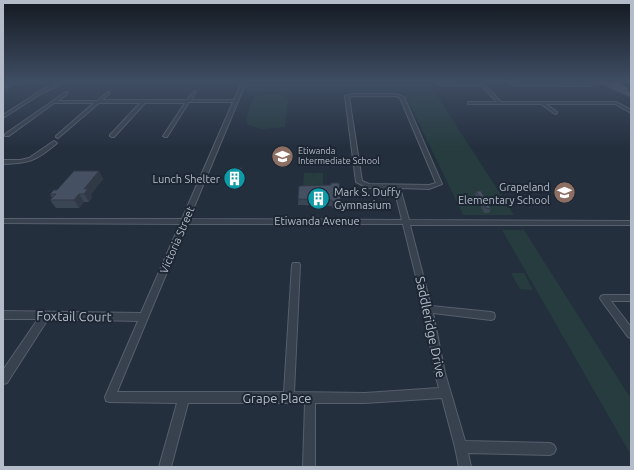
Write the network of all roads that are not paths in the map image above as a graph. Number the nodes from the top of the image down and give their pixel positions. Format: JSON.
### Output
{"nodes":[{"id":1,"x":23,"y":104,"type":"edge"},
{"id":2,"x":50,"y":104,"type":"edge"},
{"id":3,"x":96,"y":104,"type":"edge"},
{"id":4,"x":141,"y":104,"type":"edge"},
{"id":5,"x":186,"y":104,"type":"edge"},
{"id":6,"x":235,"y":104,"type":"edge"},
{"id":7,"x":348,"y":104,"type":"edge"},
{"id":8,"x":405,"y":104,"type":"edge"},
{"id":9,"x":543,"y":104,"type":"edge"},
{"id":10,"x":618,"y":104,"type":"edge"},
{"id":11,"x":631,"y":112,"type":"edge"},
{"id":12,"x":555,"y":113,"type":"dead end"},
{"id":13,"x":3,"y":117,"type":"edge"},
{"id":14,"x":7,"y":136,"type":"dead end"},
{"id":15,"x":112,"y":136,"type":"dead end"},
{"id":16,"x":165,"y":136,"type":"dead end"},
{"id":17,"x":58,"y":137,"type":"dead end"},
{"id":18,"x":54,"y":143,"type":"dead end"},
{"id":19,"x":3,"y":162,"type":"edge"},
{"id":20,"x":396,"y":186,"type":"junction"},
{"id":21,"x":3,"y":220,"type":"edge"},
{"id":22,"x":185,"y":221,"type":"junction"},
{"id":23,"x":406,"y":222,"type":"junction"},
{"id":24,"x":631,"y":223,"type":"edge"},
{"id":25,"x":296,"y":265,"type":"dead end"},
{"id":26,"x":631,"y":298,"type":"edge"},
{"id":27,"x":428,"y":309,"type":"junction"},
{"id":28,"x":3,"y":315,"type":"edge"},
{"id":29,"x":46,"y":315,"type":"junction"},
{"id":30,"x":491,"y":316,"type":"dead end"},
{"id":31,"x":144,"y":317,"type":"junction"},
{"id":32,"x":631,"y":334,"type":"edge"},
{"id":33,"x":3,"y":379,"type":"edge"},
{"id":34,"x":444,"y":393,"type":"junction"},
{"id":35,"x":110,"y":397,"type":"joint"},
{"id":36,"x":184,"y":398,"type":"junction"},
{"id":37,"x":289,"y":398,"type":"junction"},
{"id":38,"x":310,"y":398,"type":"junction"},
{"id":39,"x":461,"y":447,"type":"junction"},
{"id":40,"x":550,"y":449,"type":"dead end"},
{"id":41,"x":165,"y":467,"type":"edge"},
{"id":42,"x":309,"y":467,"type":"edge"},
{"id":43,"x":465,"y":467,"type":"edge"}],
"edges":[{"from":1,"to":13,"type":"street"},
{"from":2,"to":14,"type":"street"},
{"from":3,"to":17,"type":"street"},
{"from":4,"to":15,"type":"street"},
{"from":5,"to":16,"type":"street"},
{"from":6,"to":22,"type":"street","name":"Victoria Street"},
{"from":7,"to":20,"type":"street"},
{"from":8,"to":20,"type":"street"},
{"from":9,"to":12,"type":"street"},
{"from":10,"to":11,"type":"street"},
{"from":18,"to":19,"type":"street"},
{"from":20,"to":23,"type":"street","name":"Saddleridge Drive"},
{"from":21,"to":22,"type":"street","name":"Etiwanda Avenue"},
{"from":22,"to":23,"type":"street","name":"Etiwanda Avenue"},
{"from":22,"to":31,"type":"street","name":"Victoria Street"},
{"from":23,"to":24,"type":"street","name":"Etiwanda Avenue"},
{"from":23,"to":27,"type":"street","name":"Saddleridge Drive"},
{"from":25,"to":37,"type":"street"},
{"from":26,"to":32,"type":"street"},
{"from":27,"to":30,"type":"street"},
{"from":27,"to":34,"type":"street","name":"Saddleridge Drive"},
{"from":28,"to":29,"type":"street","name":"Foxtail Court"},
{"from":29,"to":31,"type":"street","name":"Foxtail Court"},
{"from":29,"to":33,"type":"street"},
{"from":31,"to":35,"type":"street","name":"Victoria Street"},
{"from":34,"to":38,"type":"street","name":"Grape Place"},
{"from":34,"to":39,"type":"street","name":"Saddleridge Drive"},
{"from":35,"to":36,"type":"street","name":"Grape Place"},
{"from":36,"to":37,"type":"street","name":"Grape Place"},
{"from":36,"to":41,"type":"street"},
{"from":37,"to":38,"type":"street","name":"Grape Place"},
{"from":38,"to":42,"type":"street"},
{"from":39,"to":40,"type":"street"},
{"from":39,"to":43,"type":"street","name":"Saddleridge Drive"}]}
